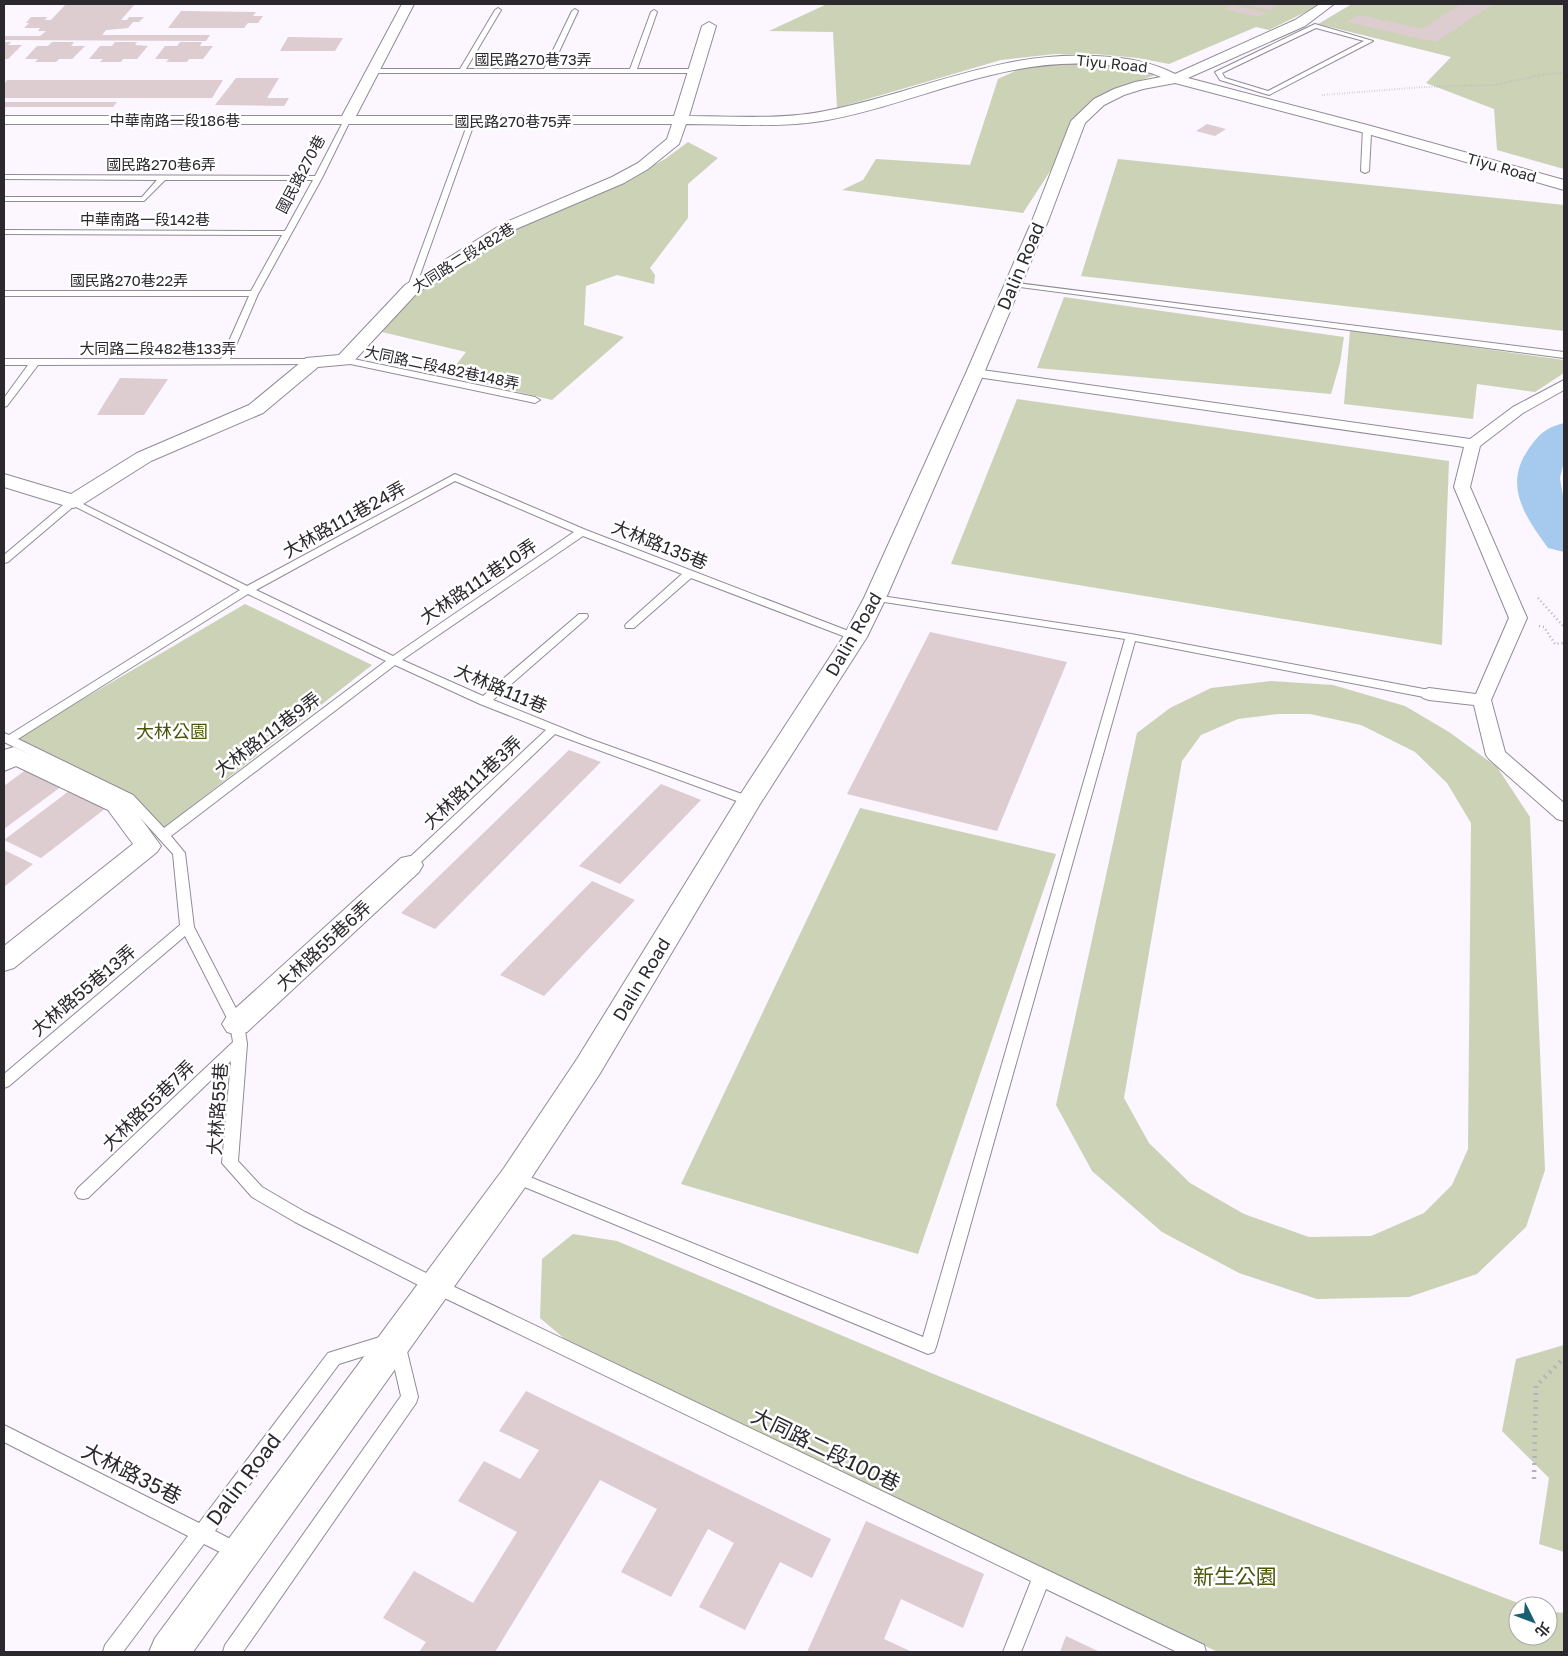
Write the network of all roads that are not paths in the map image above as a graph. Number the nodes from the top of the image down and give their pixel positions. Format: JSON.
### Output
{"nodes":[{"id":1,"x":408,"y":4,"type":"edge"},
{"id":2,"x":1328,"y":4,"type":"edge"},
{"id":3,"x":498,"y":10,"type":"dead end"},
{"id":4,"x":574,"y":11,"type":"dead end"},
{"id":5,"x":654,"y":12,"type":"dead end"},
{"id":6,"x":1307,"y":25,"type":"junction"},
{"id":7,"x":709,"y":26,"type":"dead end"},
{"id":8,"x":547,"y":70,"type":"junction"},
{"id":9,"x":372,"y":71,"type":"junction"},
{"id":10,"x":462,"y":71,"type":"junction"},
{"id":11,"x":633,"y":71,"type":"junction"},
{"id":12,"x":694,"y":72,"type":"junction"},
{"id":13,"x":1175,"y":79,"type":"junction"},
{"id":14,"x":4,"y":120,"type":"edge"},
{"id":15,"x":346,"y":121,"type":"junction"},
{"id":16,"x":471,"y":121,"type":"junction"},
{"id":17,"x":680,"y":121,"type":"junction"},
{"id":18,"x":1366,"y":129,"type":"junction"},
{"id":19,"x":1365,"y":171,"type":"dead end"},
{"id":20,"x":4,"y":177,"type":"edge"},
{"id":21,"x":162,"y":178,"type":"junction"},
{"id":22,"x":318,"y":178,"type":"junction"},
{"id":23,"x":1564,"y":184,"type":"edge"},
{"id":24,"x":4,"y":199,"type":"edge"},
{"id":25,"x":4,"y":232,"type":"edge"},
{"id":26,"x":287,"y":233,"type":"junction"},
{"id":27,"x":1012,"y":284,"type":"junction"},
{"id":28,"x":411,"y":288,"type":"junction"},
{"id":29,"x":4,"y":293,"type":"edge"},
{"id":30,"x":254,"y":294,"type":"junction"},
{"id":31,"x":1564,"y":355,"type":"edge"},
{"id":32,"x":344,"y":360,"type":"junction"},
{"id":33,"x":225,"y":361,"type":"junction"},
{"id":34,"x":4,"y":362,"type":"edge"},
{"id":35,"x":35,"y":362,"type":"junction"},
{"id":36,"x":313,"y":362,"type":"junction"},
{"id":37,"x":975,"y":373,"type":"junction"},
{"id":38,"x":1564,"y":384,"type":"edge"},
{"id":39,"x":535,"y":400,"type":"dead end"},
{"id":40,"x":4,"y":404,"type":"edge"},
{"id":41,"x":1473,"y":444,"type":"junction"},
{"id":42,"x":456,"y":476,"type":"joint"},
{"id":43,"x":4,"y":480,"type":"edge"},
{"id":44,"x":73,"y":502,"type":"junction"},
{"id":45,"x":582,"y":532,"type":"junction"},
{"id":46,"x":4,"y":560,"type":"edge"},
{"id":47,"x":689,"y":574,"type":"junction"},
{"id":48,"x":247,"y":590,"type":"junction"},
{"id":49,"x":875,"y":598,"type":"junction"},
{"id":50,"x":583,"y":616,"type":"dead end"},
{"id":51,"x":630,"y":626,"type":"dead end"},
{"id":52,"x":1131,"y":636,"type":"junction"},
{"id":53,"x":855,"y":637,"type":"junction"},
{"id":54,"x":394,"y":660,"type":"junction"},
{"id":55,"x":1430,"y":694,"type":"joint"},
{"id":56,"x":1482,"y":700,"type":"junction"},
{"id":57,"x":485,"y":701,"type":"junction"},
{"id":58,"x":554,"y":729,"type":"junction"},
{"id":59,"x":8,"y":749,"type":"edge"},
{"id":60,"x":749,"y":801,"type":"junction"},
{"id":61,"x":1564,"y":814,"type":"edge"},
{"id":62,"x":155,"y":841,"type":"junction"},
{"id":63,"x":412,"y":862,"type":"joint"},
{"id":64,"x":187,"y":928,"type":"junction"},
{"id":65,"x":4,"y":961,"type":"edge"},
{"id":66,"x":238,"y":1034,"type":"junction"},
{"id":67,"x":4,"y":1082,"type":"edge"},
{"id":68,"x":515,"y":1176,"type":"junction"},
{"id":69,"x":83,"y":1193,"type":"dead end"},
{"id":70,"x":436,"y":1286,"type":"junction"},
{"id":71,"x":396,"y":1338,"type":"junction"},
{"id":72,"x":4,"y":1432,"type":"edge"},
{"id":73,"x":202,"y":1534,"type":"junction"},
{"id":74,"x":241,"y":1554,"type":"junction"},
{"id":75,"x":1041,"y":1578,"type":"junction"},
{"id":76,"x":112,"y":1652,"type":"edge"},
{"id":77,"x":169,"y":1652,"type":"edge"},
{"id":78,"x":232,"y":1652,"type":"edge"},
{"id":79,"x":1012,"y":1652,"type":"edge"},
{"id":80,"x":1197,"y":1652,"type":"edge"}],
"edges":[{"from":1,"to":9,"type":"street","name":"國民路270巷"},
{"from":2,"to":6,"type":"street","name":"Dalin Road"},
{"from":3,"to":10,"type":"lane"},
{"from":4,"to":8,"type":"lane"},
{"from":5,"to":11,"type":"lane"},
{"from":6,"to":6,"type":"lane"},
{"from":6,"to":13,"type":"street","name":"Dalin Road"},
{"from":7,"to":12,"type":"street","name":"大同路二段482巷"},
{"from":8,"to":10,"type":"lane","name":"國民路270巷73弄"},
{"from":8,"to":11,"type":"lane","name":"國民路270巷73弄"},
{"from":9,"to":10,"type":"lane","name":"國民路270巷73弄"},
{"from":9,"to":15,"type":"street","name":"國民路270巷"},
{"from":11,"to":12,"type":"lane","name":"國民路270巷73弄"},
{"from":12,"to":17,"type":"street","name":"大同路二段482巷"},
{"from":13,"to":17,"type":"street","name":"Tiyu Road"},
{"from":13,"to":18,"type":"street","name":"Tiyu Road"},
{"from":13,"to":27,"type":"street","name":"Dalin Road"},
{"from":14,"to":15,"type":"street","name":"中華南路一段186巷"},
{"from":15,"to":16,"type":"street","name":"國民路270巷75弄"},
{"from":15,"to":22,"type":"lane","name":"國民路270巷"},
{"from":16,"to":17,"type":"street","name":"國民路270巷75弄"},
{"from":16,"to":28,"type":"lane"},
{"from":17,"to":28,"type":"street","name":"大同路二段482巷"},
{"from":18,"to":19,"type":"lane"},
{"from":18,"to":23,"type":"street","name":"Tiyu Road"},
{"from":20,"to":21,"type":"lane","name":"國民路270巷6弄"},
{"from":21,"to":22,"type":"lane","name":"國民路270巷6弄"},
{"from":21,"to":24,"type":"lane"},
{"from":22,"to":26,"type":"lane","name":"國民路270巷"},
{"from":25,"to":26,"type":"lane","name":"中華南路一段142巷"},
{"from":26,"to":30,"type":"lane","name":"國民路270巷"},
{"from":27,"to":31,"type":"lane"},
{"from":27,"to":37,"type":"street","name":"Dalin Road"},
{"from":28,"to":32,"type":"street","name":"大同路二段482巷"},
{"from":29,"to":30,"type":"lane","name":"國民路270巷22弄"},
{"from":30,"to":33,"type":"lane","name":"國民路270巷"},
{"from":32,"to":36,"type":"street"},
{"from":32,"to":39,"type":"lane","name":"大同路二段482巷148弄"},
{"from":33,"to":35,"type":"lane","name":"大同路二段482巷133弄"},
{"from":33,"to":36,"type":"lane","name":"大同路二段482巷133弄"},
{"from":34,"to":35,"type":"lane","name":"大同路二段482巷133弄"},
{"from":35,"to":40,"type":"lane"},
{"from":36,"to":44,"type":"street"},
{"from":37,"to":41,"type":"street"},
{"from":37,"to":49,"type":"street","name":"Dalin Road"},
{"from":38,"to":41,"type":"street"},
{"from":41,"to":56,"type":"street"},
{"from":42,"to":45,"type":"lane","name":"大林路135巷"},
{"from":42,"to":48,"type":"lane","name":"大林路111巷24弄"},
{"from":43,"to":44,"type":"street"},
{"from":44,"to":46,"type":"lane"},
{"from":44,"to":48,"type":"lane","name":"大林路111巷"},
{"from":45,"to":47,"type":"lane","name":"大林路135巷"},
{"from":45,"to":54,"type":"lane","name":"大林路111巷10弄"},
{"from":47,"to":51,"type":"lane"},
{"from":47,"to":53,"type":"lane","name":"大林路135巷"},
{"from":48,"to":54,"type":"lane","name":"大林路111巷"},
{"from":48,"to":59,"type":"lane","name":"大林路111巷24弄"},
{"from":49,"to":52,"type":"lane"},
{"from":49,"to":53,"type":"street","name":"Dalin Road"},
{"from":50,"to":57,"type":"lane"},
{"from":52,"to":55,"type":"lane"},
{"from":52,"to":68,"type":"lane"},
{"from":53,"to":60,"type":"street","name":"Dalin Road"},
{"from":54,"to":57,"type":"lane","name":"大林路111巷"},
{"from":54,"to":62,"type":"lane","name":"大林路111巷9弄"},
{"from":55,"to":56,"type":"street"},
{"from":56,"to":61,"type":"street"},
{"from":57,"to":58,"type":"lane","name":"大林路111巷"},
{"from":58,"to":60,"type":"lane","name":"大林路111巷"},
{"from":58,"to":63,"type":"lane","name":"大林路111巷3弄"},
{"from":59,"to":62,"type":"street"},
{"from":60,"to":68,"type":"street","name":"Dalin Road"},
{"from":62,"to":64,"type":"lane"},
{"from":62,"to":65,"type":"street"},
{"from":63,"to":66,"type":"street","name":"大林路55巷6弄"},
{"from":64,"to":66,"type":"lane"},
{"from":64,"to":67,"type":"lane","name":"大林路55巷13弄"},
{"from":66,"to":69,"type":"lane","name":"大林路55巷7弄"},
{"from":66,"to":70,"type":"lane","name":"大林路55巷"},
{"from":68,"to":70,"type":"street","name":"Dalin Road"},
{"from":70,"to":71,"type":"street","name":"Dalin Road"},
{"from":70,"to":75,"type":"lane","name":"大同路二段100巷"},
{"from":71,"to":73,"type":"lane","name":"Dalin Road"},
{"from":71,"to":74,"type":"street","name":"Dalin Road"},
{"from":71,"to":78,"type":"lane"},
{"from":72,"to":73,"type":"lane","name":"大林路35巷"},
{"from":73,"to":74,"type":"lane","name":"大林路35巷"},
{"from":73,"to":76,"type":"lane","name":"Dalin Road"},
{"from":74,"to":77,"type":"street","name":"Dalin Road"},
{"from":75,"to":79,"type":"lane"},
{"from":75,"to":80,"type":"lane","name":"大同路二段100巷"}]}
